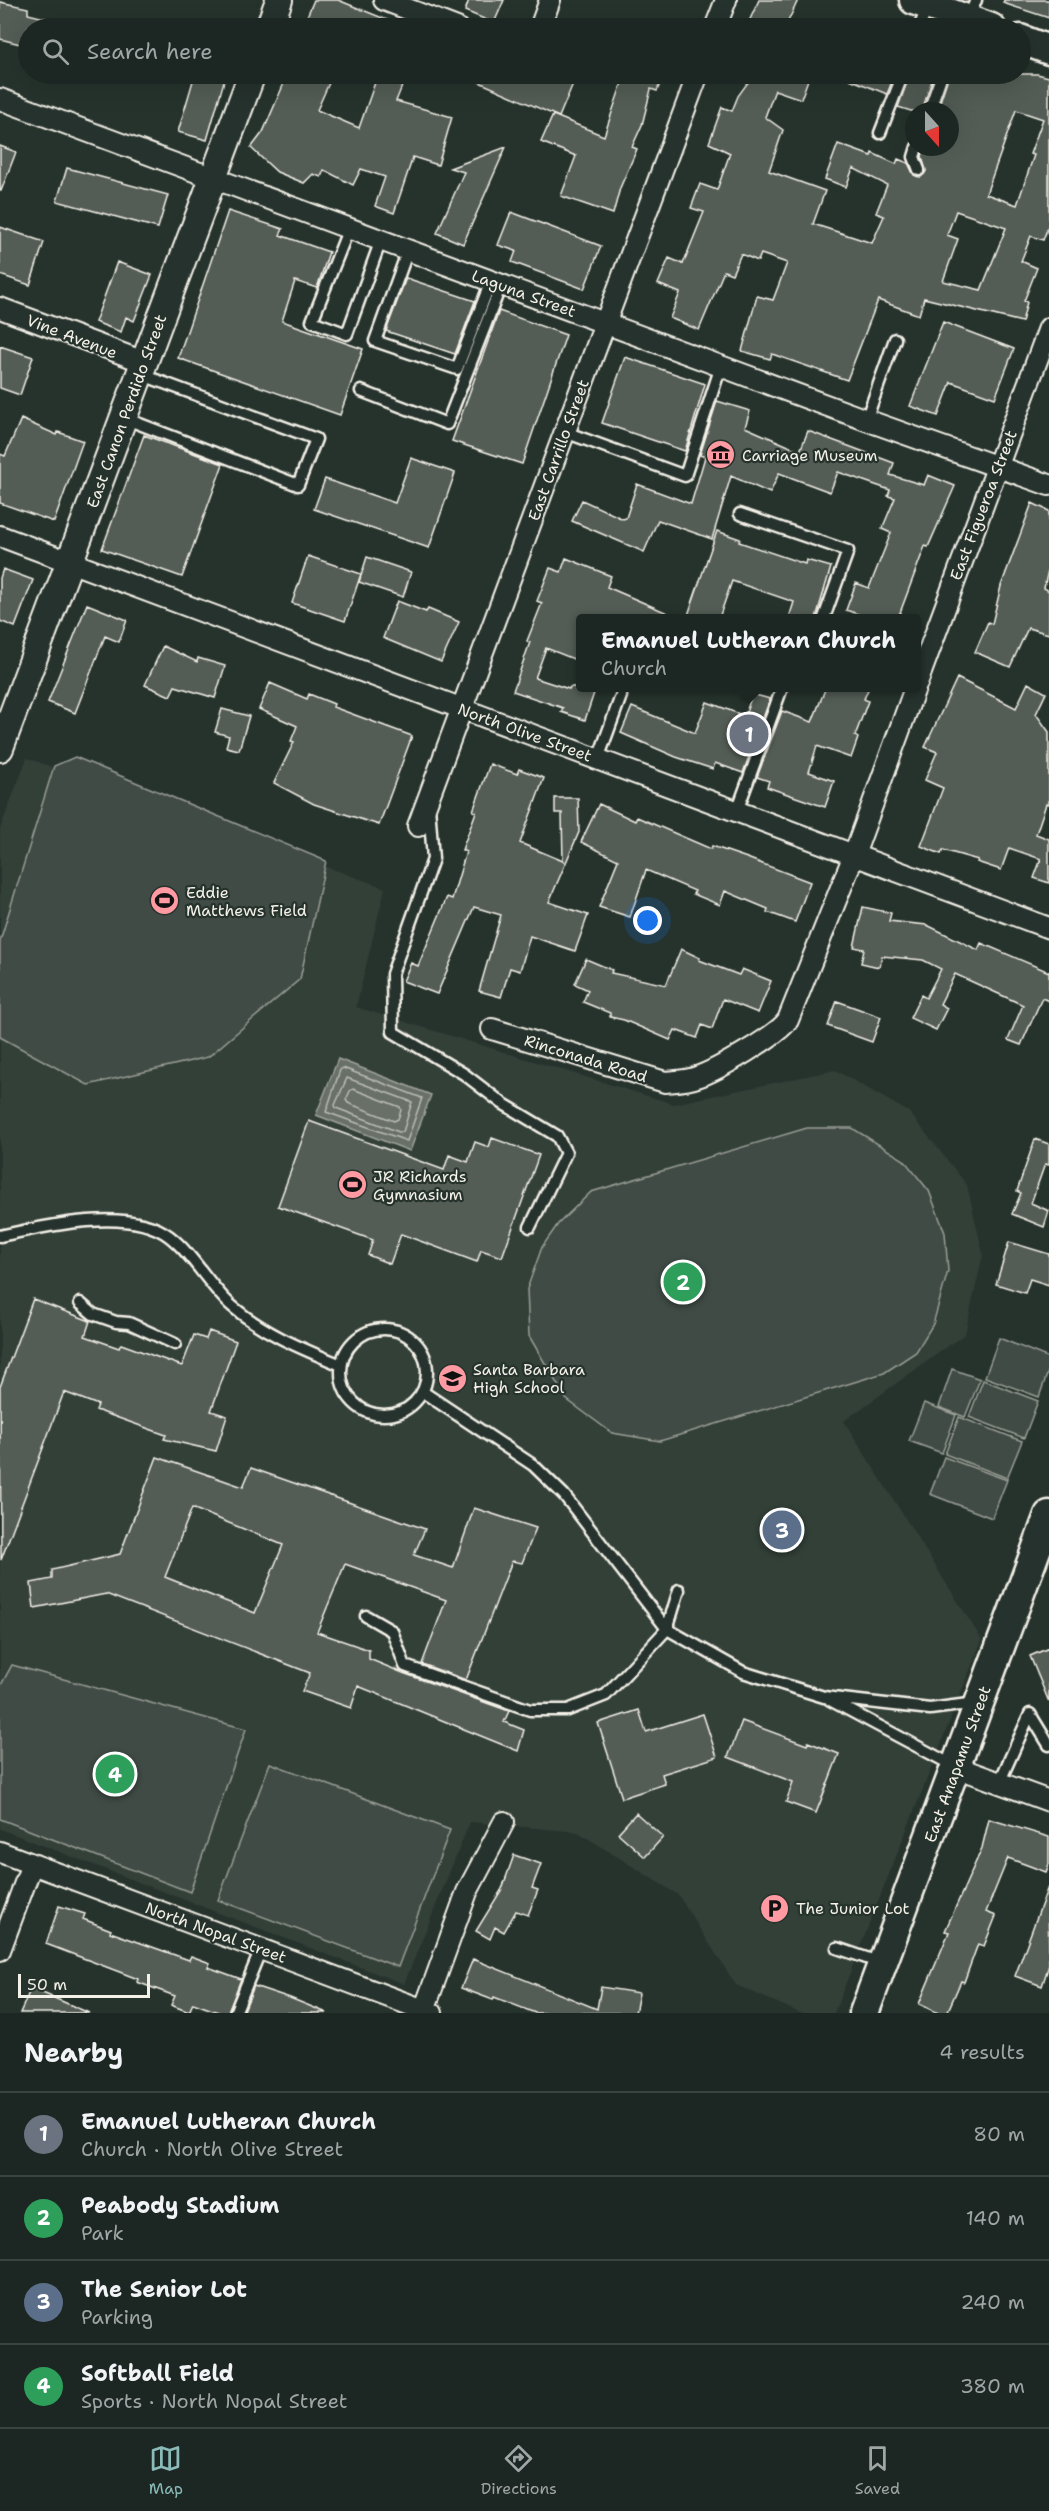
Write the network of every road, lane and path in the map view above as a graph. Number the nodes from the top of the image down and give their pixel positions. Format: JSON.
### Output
{"nodes":[{"id":1,"x":279,"y":0,"type":"edge"},
{"id":2,"x":384,"y":0,"type":"edge"},
{"id":3,"x":550,"y":0,"type":"edge"},
{"id":4,"x":726,"y":0,"type":"edge"},
{"id":5,"x":921,"y":11,"type":"edge"},
{"id":6,"x":273,"y":18,"type":"edge"},
{"id":7,"x":431,"y":18,"type":"edge"},
{"id":8,"x":544,"y":18,"type":"edge"},
{"id":9,"x":719,"y":18,"type":"edge"},
{"id":10,"x":965,"y":18,"type":"edge"},
{"id":11,"x":1031,"y":43,"type":"edge"},
{"id":12,"x":1049,"y":50,"type":"edge"},
{"id":13,"x":248,"y":84,"type":"edge"},
{"id":14,"x":694,"y":84,"type":"edge"},
{"id":15,"x":899,"y":84,"type":"edge"},
{"id":16,"x":938,"y":84,"type":"edge"},
{"id":17,"x":0,"y":99,"type":"edge"},
{"id":18,"x":932,"y":102,"type":"edge"},
{"id":19,"x":880,"y":133,"type":"dead end"},
{"id":20,"x":914,"y":156,"type":"edge"},
{"id":21,"x":919,"y":170,"type":"dead end"},
{"id":22,"x":213,"y":178,"type":"junction"},
{"id":23,"x":348,"y":228,"type":"junction"},
{"id":24,"x":381,"y":240,"type":"junction"},
{"id":25,"x":408,"y":250,"type":"junction"},
{"id":26,"x":496,"y":283,"type":"junction"},
{"id":27,"x":0,"y":308,"type":"edge"},
{"id":28,"x":605,"y":323,"type":"junction"},
{"id":29,"x":1049,"y":328,"type":"edge"},
{"id":30,"x":896,"y":339,"type":"dead end"},
{"id":31,"x":721,"y":366,"type":"junction"},
{"id":32,"x":142,"y":368,"type":"junction"},
{"id":33,"x":361,"y":390,"type":"dead end"},
{"id":34,"x":124,"y":417,"type":"junction"},
{"id":35,"x":866,"y":420,"type":"junction"},
{"id":36,"x":565,"y":432,"type":"junction"},
{"id":37,"x":998,"y":468,"type":"junction"},
{"id":38,"x":1049,"y":485,"type":"edge"},
{"id":39,"x":740,"y":514,"type":"dead end"},
{"id":40,"x":0,"y":536,"type":"edge"},
{"id":41,"x":70,"y":562,"type":"junction"},
{"id":42,"x":825,"y":614,"type":"edge"},
{"id":43,"x":921,"y":671,"type":"edge"},
{"id":44,"x":780,"y":692,"type":"edge"},
{"id":45,"x":913,"y":692,"type":"edge"},
{"id":46,"x":621,"y":696,"type":"dead end"},
{"id":47,"x":463,"y":709,"type":"junction"},
{"id":48,"x":0,"y":748,"type":"edge"},
{"id":49,"x":598,"y":759,"type":"junction"},
{"id":50,"x":428,"y":800,"type":"junction"},
{"id":51,"x":737,"y":811,"type":"junction"},
{"id":52,"x":418,"y":826,"type":"dead end"},
{"id":53,"x":854,"y":855,"type":"junction"},
{"id":54,"x":1049,"y":928,"type":"edge"},
{"id":55,"x":492,"y":1029,"type":"dead end"},
{"id":56,"x":530,"y":1227,"type":"dead end"},
{"id":57,"x":0,"y":1236,"type":"edge"},
{"id":58,"x":80,"y":1303,"type":"dead end"},
{"id":59,"x":175,"y":1344,"type":"dead end"},
{"id":60,"x":341,"y":1365,"type":"junction"},
{"id":61,"x":423,"y":1392,"type":"junction"},
{"id":62,"x":1049,"y":1515,"type":"edge"},
{"id":63,"x":680,"y":1590,"type":"dead end"},
{"id":64,"x":366,"y":1616,"type":"dead end"},
{"id":65,"x":667,"y":1629,"type":"junction"},
{"id":66,"x":824,"y":1697,"type":"junction"},
{"id":67,"x":980,"y":1702,"type":"junction"},
{"id":68,"x":1049,"y":1745,"type":"edge"},
{"id":69,"x":956,"y":1767,"type":"junction"},
{"id":70,"x":999,"y":1783,"type":"junction"},
{"id":71,"x":1049,"y":1802,"type":"edge"},
{"id":72,"x":504,"y":1822,"type":"dead end"},
{"id":73,"x":0,"y":1852,"type":"edge"},
{"id":74,"x":32,"y":1864,"type":"junction"},
{"id":75,"x":837,"y":1948,"type":"dead end"},
{"id":76,"x":261,"y":1949,"type":"junction"},
{"id":77,"x":0,"y":1950,"type":"edge"},
{"id":78,"x":884,"y":1964,"type":"junction"},
{"id":79,"x":426,"y":2012,"type":"edge"},
{"id":80,"x":235,"y":2013,"type":"edge"},
{"id":81,"x":864,"y":2013,"type":"edge"}],
"edges":[{"from":1,"to":6,"type":"street"},
{"from":2,"to":7,"type":"street"},
{"from":3,"to":8,"type":"street"},
{"from":4,"to":9,"type":"street"},
{"from":5,"to":10,"type":"main road"},
{"from":11,"to":12,"type":"main road"},
{"from":13,"to":22,"type":"street","name":"East Canon Perdido Street"},
{"from":14,"to":28,"type":"street","name":"East Carrillo Street"},
{"from":15,"to":19,"type":"lane"},
{"from":16,"to":18,"type":"lane"},
{"from":17,"to":22,"type":"street","name":"Laguna Street"},
{"from":20,"to":21,"type":"lane"},
{"from":22,"to":23,"type":"street","name":"Laguna Street"},
{"from":22,"to":32,"type":"street","name":"East Canon Perdido Street"},
{"from":23,"to":24,"type":"street","name":"Laguna Street"},
{"from":23,"to":24,"type":"lane"},
{"from":24,"to":25,"type":"street","name":"Laguna Street"},
{"from":25,"to":26,"type":"street","name":"Laguna Street"},
{"from":25,"to":26,"type":"lane"},
{"from":26,"to":28,"type":"street","name":"Laguna Street"},
{"from":26,"to":33,"type":"lane"},
{"from":27,"to":32,"type":"street","name":"Vine Avenue"},
{"from":28,"to":31,"type":"street","name":"Laguna Street"},
{"from":28,"to":36,"type":"street","name":"East Carrillo Street"},
{"from":29,"to":37,"type":"street","name":"East Figueroa Street"},
{"from":30,"to":35,"type":"lane"},
{"from":31,"to":35,"type":"street","name":"Laguna Street"},
{"from":31,"to":36,"type":"lane"},
{"from":32,"to":34,"type":"street","name":"East Canon Perdido Street"},
{"from":32,"to":34,"type":"lane"},
{"from":34,"to":41,"type":"street","name":"East Canon Perdido Street"},
{"from":35,"to":37,"type":"street","name":"Laguna Street"},
{"from":36,"to":47,"type":"street","name":"East Carrillo Street"},
{"from":37,"to":38,"type":"street","name":"Laguna Street"},
{"from":37,"to":43,"type":"street","name":"East Figueroa Street"},
{"from":39,"to":42,"type":"lane"},
{"from":40,"to":41,"type":"street","name":"North Olive Street"},
{"from":41,"to":47,"type":"street","name":"North Olive Street"},
{"from":41,"to":48,"type":"street","name":"East Canon Perdido Street"},
{"from":44,"to":51,"type":"lane"},
{"from":45,"to":53,"type":"street"},
{"from":46,"to":49,"type":"lane"},
{"from":47,"to":49,"type":"street","name":"North Olive Street"},
{"from":47,"to":50,"type":"street","name":"East Carrillo Street"},
{"from":49,"to":51,"type":"street","name":"North Olive Street"},
{"from":50,"to":52,"type":"street","name":"East Carrillo Street"},
{"from":50,"to":56,"type":"lane"},
{"from":51,"to":53,"type":"street","name":"North Olive Street"},
{"from":53,"to":54,"type":"street","name":"North Olive Street"},
{"from":53,"to":55,"type":"street","name":"Rinconada Road"},
{"from":57,"to":60,"type":"lane"},
{"from":58,"to":59,"type":"lane"},
{"from":60,"to":61,"type":"lane"},
{"from":60,"to":61,"type":"lane"},
{"from":61,"to":65,"type":"lane"},
{"from":62,"to":67,"type":"main road","name":"East Anapamu Street"},
{"from":63,"to":65,"type":"lane"},
{"from":64,"to":65,"type":"lane"},
{"from":65,"to":66,"type":"lane"},
{"from":66,"to":67,"type":"lane"},
{"from":66,"to":69,"type":"lane"},
{"from":67,"to":69,"type":"main road","name":"East Anapamu Street"},
{"from":68,"to":70,"type":"lane"},
{"from":69,"to":70,"type":"street"},
{"from":69,"to":78,"type":"main road","name":"East Anapamu Street"},
{"from":70,"to":71,"type":"street"},
{"from":72,"to":79,"type":"street"},
{"from":73,"to":74,"type":"street","name":"North Nopal Street"},
{"from":74,"to":76,"type":"street","name":"North Nopal Street"},
{"from":74,"to":77,"type":"street"},
{"from":75,"to":78,"type":"lane"},
{"from":76,"to":79,"type":"street","name":"North Nopal Street"},
{"from":76,"to":80,"type":"lane"},
{"from":78,"to":81,"type":"main road","name":"East Anapamu Street"}]}
